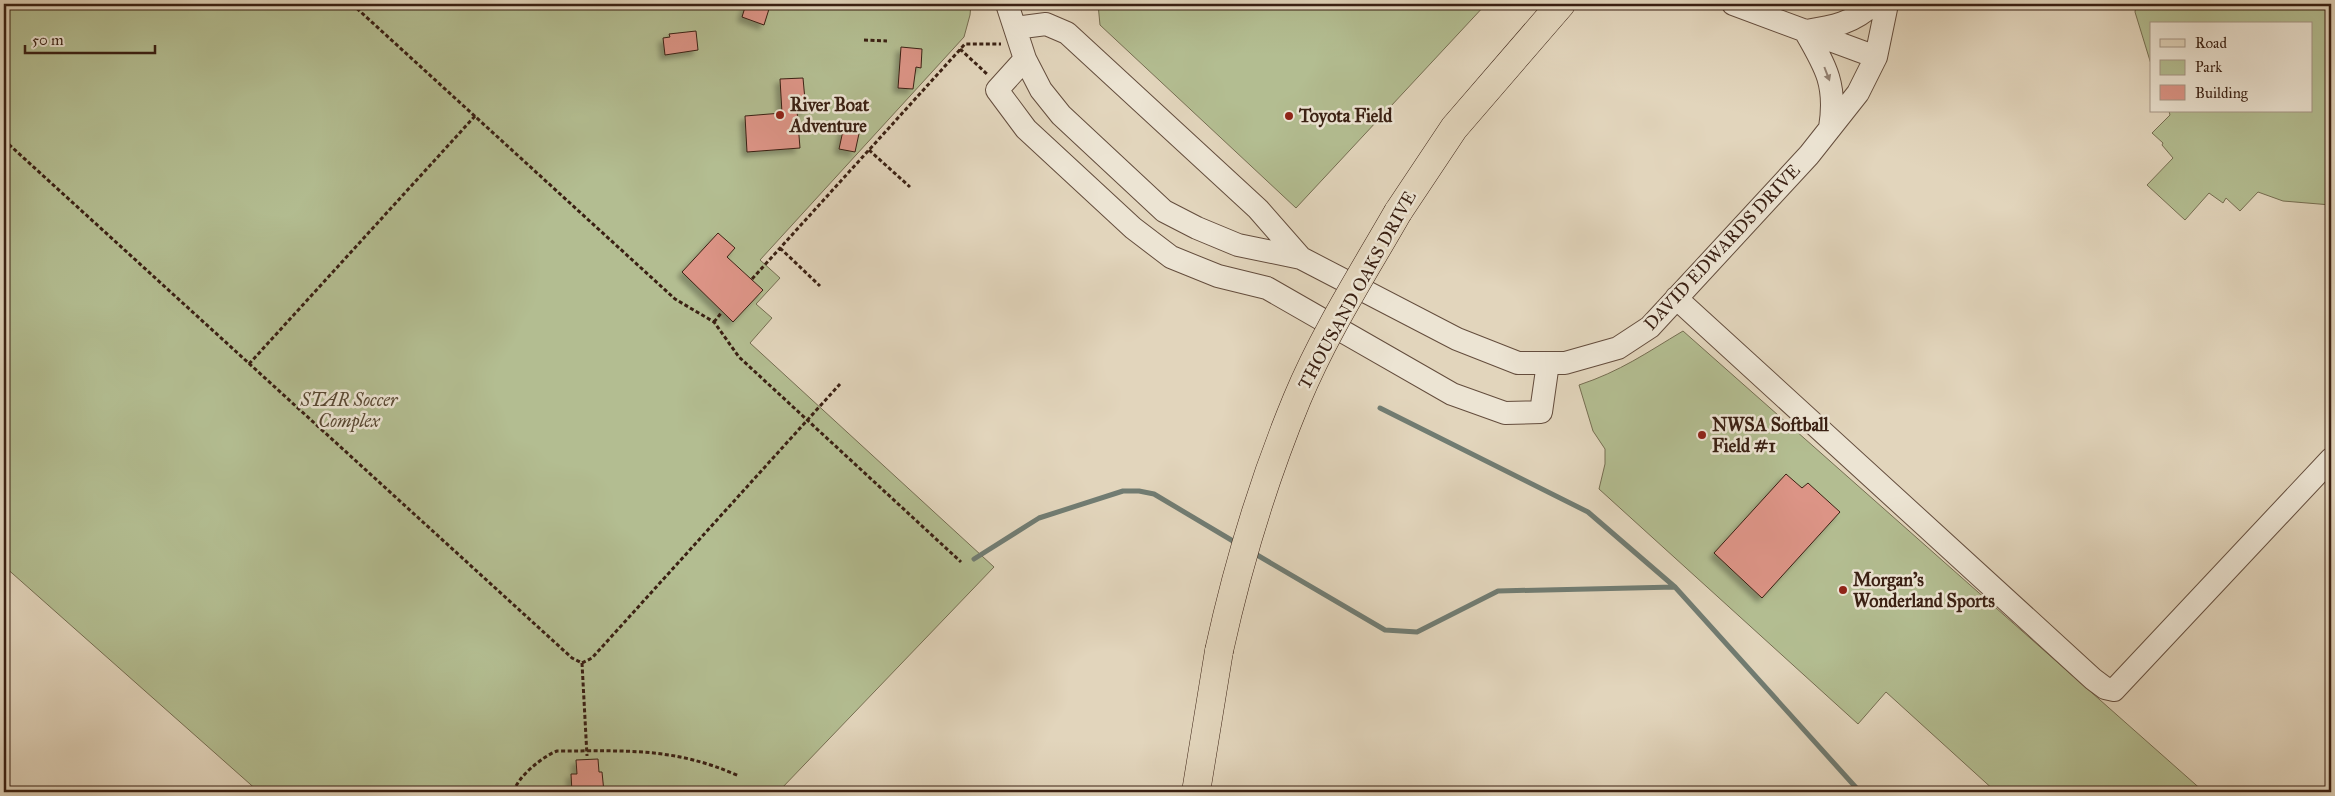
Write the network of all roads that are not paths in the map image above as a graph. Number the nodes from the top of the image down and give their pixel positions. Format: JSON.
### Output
{"nodes":[{"id":1,"x":1007,"y":4,"type":"edge"},
{"id":2,"x":1561,"y":4,"type":"edge"},
{"id":3,"x":1734,"y":4,"type":"edge"},
{"id":4,"x":1873,"y":4,"type":"edge"},
{"id":5,"x":1887,"y":4,"type":"edge"},
{"id":6,"x":1805,"y":31,"type":"junction"},
{"id":7,"x":1020,"y":42,"type":"junction"},
{"id":8,"x":1876,"y":58,"type":"junction"},
{"id":9,"x":1830,"y":130,"type":"junction"},
{"id":10,"x":1197,"y":228,"type":"junction"},
{"id":11,"x":1171,"y":257,"type":"junction"},
{"id":12,"x":1301,"y":258,"type":"junction"},
{"id":13,"x":1676,"y":298,"type":"junction"},
{"id":14,"x":1548,"y":363,"type":"junction"},
{"id":15,"x":2331,"y":459,"type":"edge"},
{"id":16,"x":1196,"y":792,"type":"edge"}],
"edges":[{"from":1,"to":7,"type":"street","name":"DAVID EDWARDS DRIVE"},
{"from":2,"to":16,"type":"main road","name":"THOUSAND OAKS DRIVE","bridge":true},
{"from":3,"to":6,"type":"street"},
{"from":4,"to":6,"type":"street"},
{"from":5,"to":8,"type":"street","name":"DAVID EDWARDS DRIVE"},
{"from":6,"to":8,"type":"street"},
{"from":6,"to":9,"type":"street","one_way":true},
{"from":7,"to":10,"type":"street","name":"DAVID EDWARDS DRIVE"},
{"from":7,"to":11,"type":"street"},
{"from":7,"to":12,"type":"street"},
{"from":8,"to":9,"type":"street","name":"DAVID EDWARDS DRIVE"},
{"from":9,"to":13,"type":"street","name":"DAVID EDWARDS DRIVE"},
{"from":10,"to":11,"type":"street"},
{"from":10,"to":12,"type":"street","name":"DAVID EDWARDS DRIVE"},
{"from":11,"to":14,"type":"street"},
{"from":12,"to":14,"type":"street","name":"DAVID EDWARDS DRIVE"},
{"from":13,"to":14,"type":"street","name":"DAVID EDWARDS DRIVE"},
{"from":13,"to":15,"type":"street"}]}
